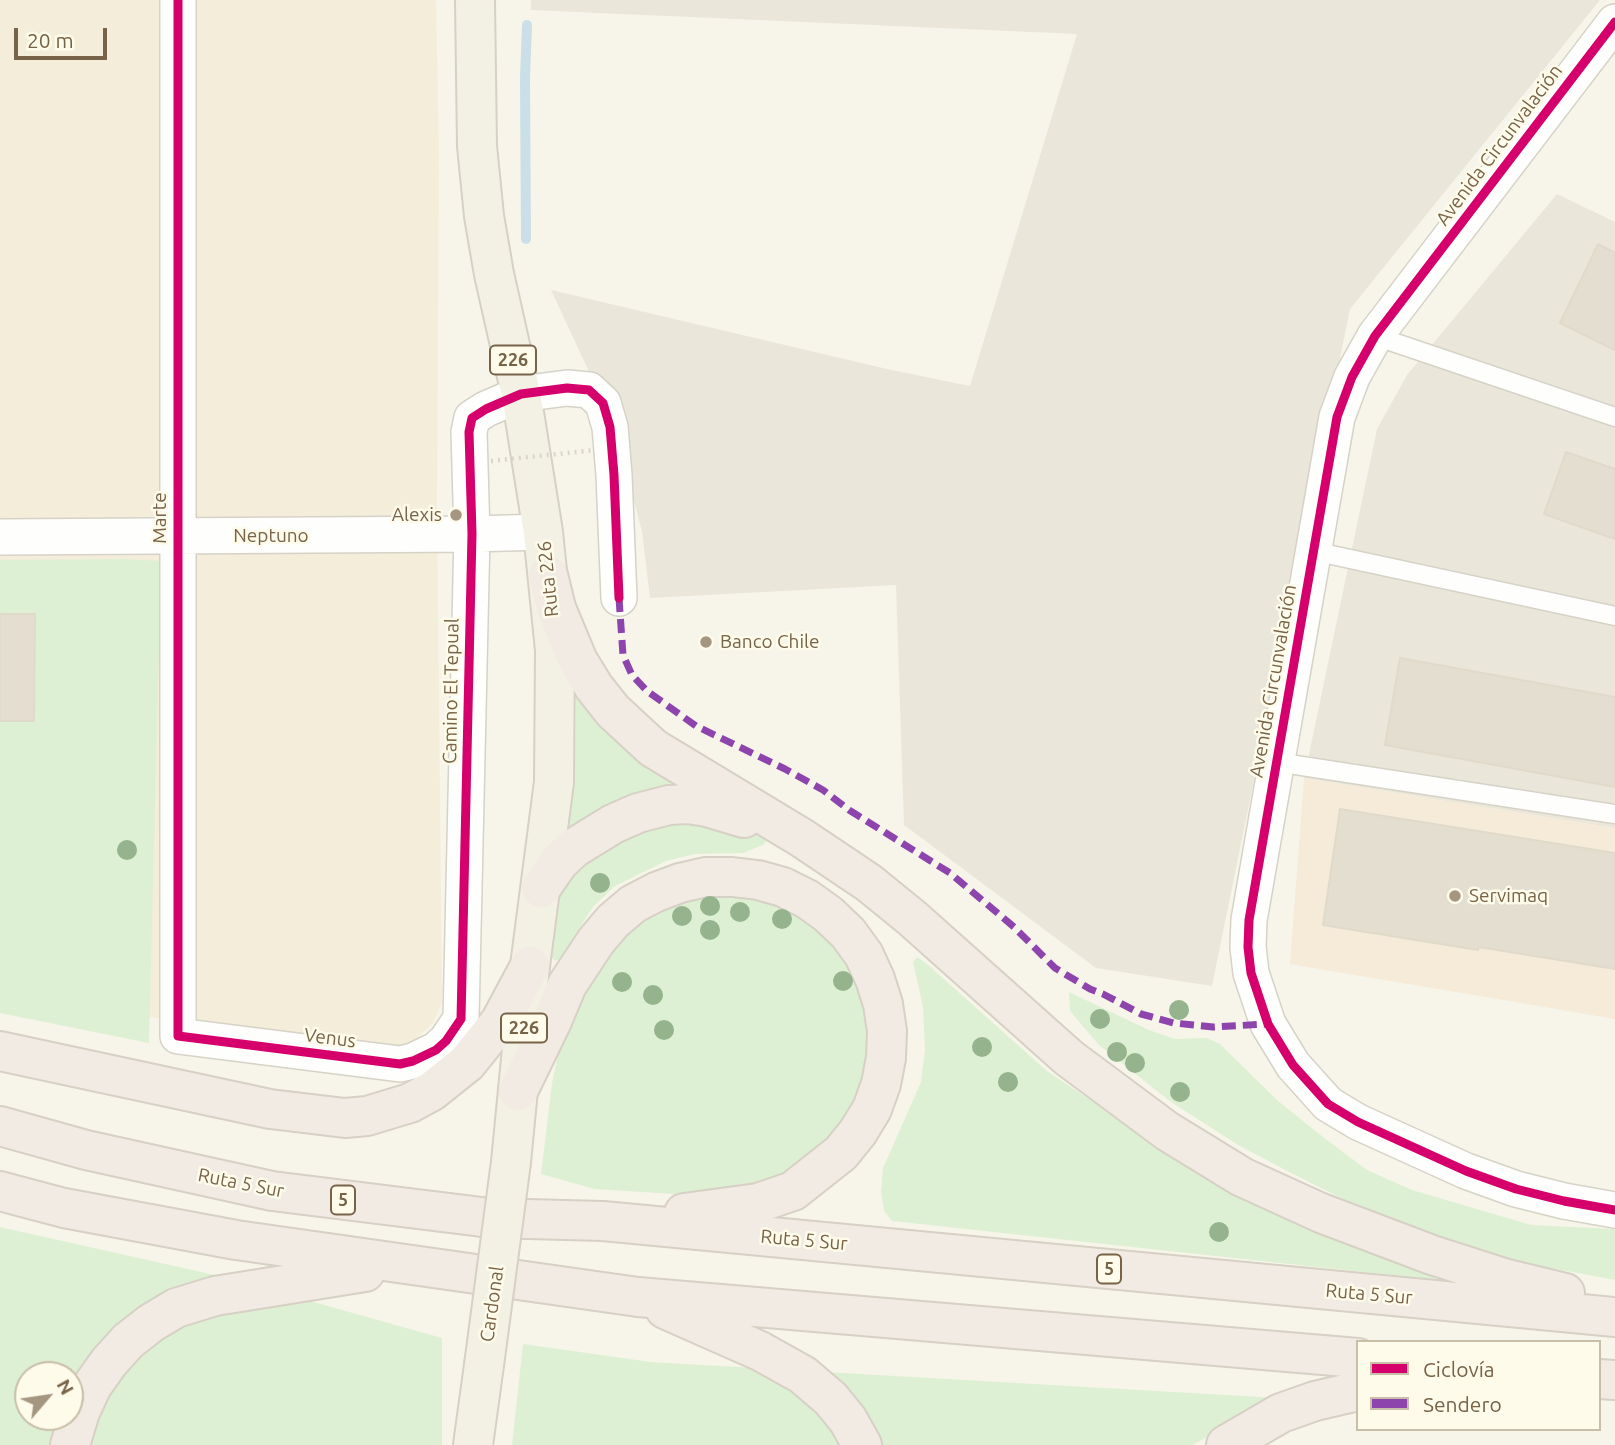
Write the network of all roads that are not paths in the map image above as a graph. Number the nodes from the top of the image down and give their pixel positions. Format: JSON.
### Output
{"nodes":[{"id":1,"x":178,"y":0,"type":"edge"},
{"id":2,"x":475,"y":0,"type":"edge"},
{"id":3,"x":1615,"y":22,"type":"edge"},
{"id":4,"x":1375,"y":336,"type":"junction"},
{"id":5,"x":521,"y":394,"type":"junction"},
{"id":6,"x":1615,"y":417,"type":"edge"},
{"id":7,"x":543,"y":532,"type":"junction"},
{"id":8,"x":472,"y":534,"type":"junction"},
{"id":9,"x":178,"y":536,"type":"junction"},
{"id":10,"x":0,"y":537,"type":"edge"},
{"id":11,"x":1313,"y":551,"type":"junction"},
{"id":12,"x":548,"y":575,"type":"junction"},
{"id":13,"x":620,"y":598,"type":"dead end"},
{"id":14,"x":1615,"y":616,"type":"edge"},
{"id":15,"x":1276,"y":762,"type":"junction"},
{"id":16,"x":1615,"y":814,"type":"edge"},
{"id":17,"x":802,"y":838,"type":"junction"},
{"id":18,"x":541,"y":888,"type":"junction"},
{"id":19,"x":530,"y":966,"type":"junction"},
{"id":20,"x":461,"y":1019,"type":"joint"},
{"id":21,"x":178,"y":1037,"type":"joint"},
{"id":22,"x":0,"y":1051,"type":"edge"},
{"id":23,"x":518,"y":1091,"type":"junction"},
{"id":24,"x":0,"y":1126,"type":"edge"},
{"id":25,"x":511,"y":1162,"type":"joint"},
{"id":26,"x":0,"y":1191,"type":"edge"},
{"id":27,"x":1615,"y":1210,"type":"edge"},
{"id":28,"x":603,"y":1221,"type":"junction"},
{"id":29,"x":413,"y":1264,"type":"junction"},
{"id":30,"x":638,"y":1297,"type":"junction"},
{"id":31,"x":1615,"y":1304,"type":"edge"},
{"id":32,"x":1615,"y":1317,"type":"edge"},
{"id":33,"x":1356,"y":1358,"type":"edge"},
{"id":34,"x":1356,"y":1391,"type":"edge"},
{"id":35,"x":70,"y":1445,"type":"edge"},
{"id":36,"x":473,"y":1445,"type":"edge"},
{"id":37,"x":862,"y":1445,"type":"edge"},
{"id":38,"x":1226,"y":1445,"type":"edge"}],
"edges":[{"from":1,"to":9,"type":"street","name":"Marte"},
{"from":2,"to":5,"type":"main road","name":"Ruta 226","number":"226"},
{"from":3,"to":4,"type":"street","name":"Avenida Circunvalación"},
{"from":4,"to":6,"type":"lane"},
{"from":4,"to":11,"type":"street","name":"Avenida Circunvalación"},
{"from":5,"to":7,"type":"main road","name":"Ruta 226","number":"226"},
{"from":5,"to":8,"type":"street","name":"Camino El Tepual"},
{"from":5,"to":13,"type":"street"},
{"from":7,"to":8,"type":"street","name":"Neptuno"},
{"from":7,"to":12,"type":"main road","name":"Ruta 226","number":"226"},
{"from":8,"to":9,"type":"street","name":"Neptuno"},
{"from":8,"to":20,"type":"street","name":"Camino El Tepual"},
{"from":9,"to":10,"type":"street","name":"Neptuno"},
{"from":9,"to":21,"type":"street","name":"Marte"},
{"from":11,"to":14,"type":"lane"},
{"from":11,"to":15,"type":"street","name":"Avenida Circunvalación"},
{"from":12,"to":17,"type":"highway"},
{"from":12,"to":18,"type":"main road","name":"Ruta 226","number":"226"},
{"from":15,"to":16,"type":"lane"},
{"from":15,"to":27,"type":"street","name":"Avenida Circunvalación"},
{"from":17,"to":18,"type":"highway"},
{"from":17,"to":31,"type":"highway"},
{"from":18,"to":19,"type":"main road","name":"Ruta 226","number":"226"},
{"from":19,"to":22,"type":"highway"},
{"from":19,"to":23,"type":"main road","name":"Ruta 226","number":"226"},
{"from":20,"to":21,"type":"street","name":"Venus"},
{"from":23,"to":25,"type":"main road","name":"Ruta 226","number":"226"},
{"from":23,"to":28,"type":"highway"},
{"from":24,"to":28,"type":"highway","name":"Ruta 5 Sur","number":"5"},
{"from":25,"to":36,"type":"main road","name":"Cardonal","bridge":true},
{"from":26,"to":29,"type":"highway"},
{"from":28,"to":32,"type":"highway","name":"Ruta 5 Sur","number":"5"},
{"from":29,"to":30,"type":"highway"},
{"from":29,"to":35,"type":"highway"},
{"from":30,"to":33,"type":"highway"},
{"from":30,"to":37,"type":"highway"},
{"from":34,"to":38,"type":"highway"}]}
